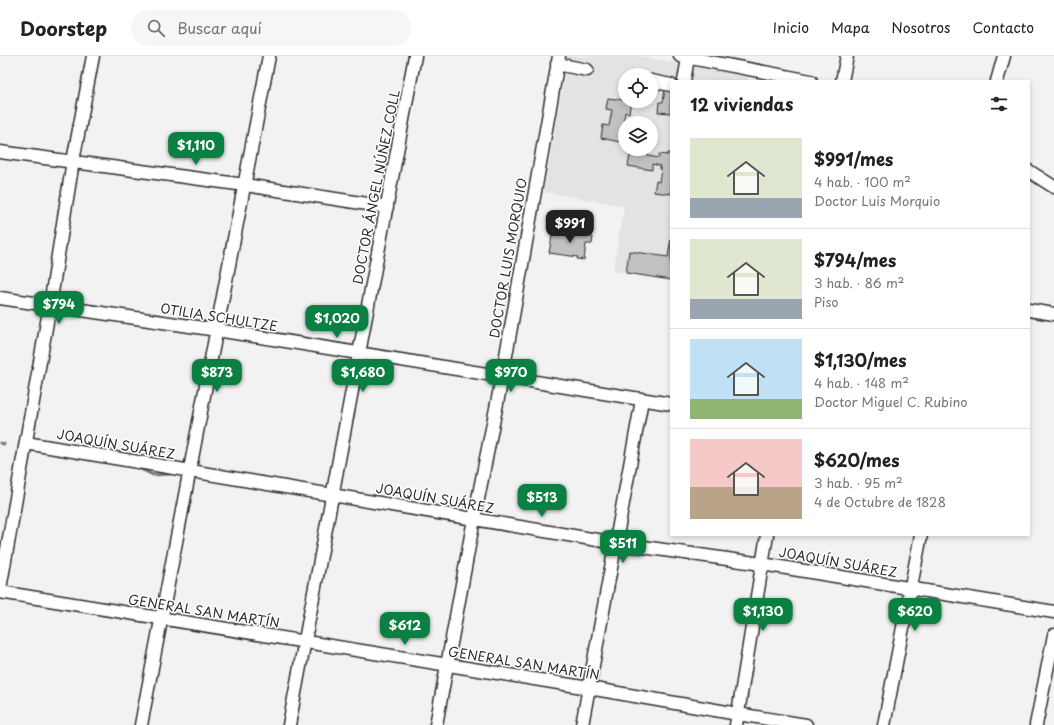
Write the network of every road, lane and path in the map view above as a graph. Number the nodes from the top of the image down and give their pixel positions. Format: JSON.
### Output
{"nodes":[{"id":1,"x":93,"y":56,"type":"edge"},
{"id":2,"x":269,"y":56,"type":"edge"},
{"id":3,"x":415,"y":56,"type":"edge"},
{"id":4,"x":847,"y":56,"type":"edge"},
{"id":5,"x":1004,"y":56,"type":"edge"},
{"id":6,"x":684,"y":57,"type":"edge"},
{"id":7,"x":558,"y":60,"type":"edge"},
{"id":8,"x":587,"y":70,"type":"dead end"},
{"id":9,"x":684,"y":80,"type":"edge"},
{"id":10,"x":806,"y":80,"type":"edge"},
{"id":11,"x":842,"y":80,"type":"edge"},
{"id":12,"x":997,"y":80,"type":"edge"},
{"id":13,"x":658,"y":82,"type":"edge"},
{"id":14,"x":670,"y":85,"type":"edge"},
{"id":15,"x":0,"y":152,"type":"edge"},
{"id":16,"x":73,"y":161,"type":"junction"},
{"id":17,"x":1030,"y":172,"type":"edge"},
{"id":18,"x":245,"y":185,"type":"junction"},
{"id":19,"x":1054,"y":187,"type":"edge"},
{"id":20,"x":387,"y":207,"type":"junction"},
{"id":21,"x":0,"y":298,"type":"edge"},
{"id":22,"x":50,"y":306,"type":"junction"},
{"id":23,"x":1030,"y":310,"type":"edge"},
{"id":24,"x":1054,"y":314,"type":"edge"},
{"id":25,"x":217,"y":330,"type":"junction"},
{"id":26,"x":358,"y":354,"type":"junction"},
{"id":27,"x":502,"y":378,"type":"junction"},
{"id":28,"x":642,"y":400,"type":"junction"},
{"id":29,"x":670,"y":404,"type":"edge"},
{"id":30,"x":26,"y":443,"type":"junction"},
{"id":31,"x":189,"y":471,"type":"junction"},
{"id":32,"x":332,"y":495,"type":"junction"},
{"id":33,"x":474,"y":519,"type":"junction"},
{"id":34,"x":767,"y":536,"type":"edge"},
{"id":35,"x":921,"y":536,"type":"edge"},
{"id":36,"x":615,"y":543,"type":"junction"},
{"id":37,"x":762,"y":564,"type":"junction"},
{"id":38,"x":911,"y":589,"type":"junction"},
{"id":39,"x":0,"y":591,"type":"edge"},
{"id":40,"x":1054,"y":612,"type":"edge"},
{"id":41,"x":161,"y":618,"type":"junction"},
{"id":42,"x":1054,"y":635,"type":"edge"},
{"id":43,"x":306,"y":642,"type":"junction"},
{"id":44,"x":447,"y":664,"type":"junction"},
{"id":45,"x":589,"y":688,"type":"junction"},
{"id":46,"x":737,"y":720,"type":"edge"},
{"id":47,"x":141,"y":725,"type":"edge"},
{"id":48,"x":290,"y":725,"type":"edge"},
{"id":49,"x":436,"y":725,"type":"edge"},
{"id":50,"x":582,"y":725,"type":"edge"},
{"id":51,"x":806,"y":725,"type":"edge"},
{"id":52,"x":884,"y":725,"type":"edge"},
{"id":53,"x":1036,"y":725,"type":"edge"}],
"edges":[{"from":1,"to":16,"type":"street"},
{"from":2,"to":18,"type":"street"},
{"from":3,"to":20,"type":"street","name":"DOCTOR ÁNGEL NÚÑEZ COLL"},
{"from":4,"to":11,"type":"street"},
{"from":5,"to":12,"type":"street"},
{"from":6,"to":9,"type":"street"},
{"from":6,"to":10,"type":"street"},
{"from":7,"to":8,"type":"street"},
{"from":7,"to":27,"type":"street","name":"DOCTOR LUIS MORQUIO"},
{"from":13,"to":14,"type":"street"},
{"from":15,"to":16,"type":"street"},
{"from":16,"to":18,"type":"street"},
{"from":16,"to":22,"type":"street"},
{"from":17,"to":19,"type":"street"},
{"from":18,"to":20,"type":"street"},
{"from":18,"to":25,"type":"street"},
{"from":20,"to":26,"type":"street","name":"DOCTOR ÁNGEL NÚÑEZ COLL"},
{"from":21,"to":22,"type":"street","name":"OTILIA SCHULTZE"},
{"from":22,"to":25,"type":"street","name":"OTILIA SCHULTZE"},
{"from":22,"to":30,"type":"street"},
{"from":23,"to":24,"type":"street"},
{"from":25,"to":26,"type":"street","name":"OTILIA SCHULTZE"},
{"from":25,"to":31,"type":"street"},
{"from":26,"to":27,"type":"street","name":"OTILIA SCHULTZE"},
{"from":26,"to":32,"type":"street","name":"DOCTOR ÁNGEL NÚÑEZ COLL"},
{"from":27,"to":28,"type":"street","name":"OTILIA SCHULTZE"},
{"from":27,"to":33,"type":"street","name":"DOCTOR LUIS MORQUIO"},
{"from":28,"to":29,"type":"street","name":"OTILIA SCHULTZE"},
{"from":28,"to":36,"type":"street"},
{"from":30,"to":31,"type":"street","name":"JOAQUÍN SUÁREZ"},
{"from":30,"to":39,"type":"street"},
{"from":31,"to":32,"type":"street","name":"JOAQUÍN SUÁREZ"},
{"from":31,"to":41,"type":"street"},
{"from":32,"to":33,"type":"street","name":"JOAQUÍN SUÁREZ"},
{"from":32,"to":43,"type":"street","name":"DOCTOR ÁNGEL NÚÑEZ COLL"},
{"from":33,"to":36,"type":"street","name":"JOAQUÍN SUÁREZ"},
{"from":33,"to":44,"type":"street","name":"DOCTOR LUIS MORQUIO"},
{"from":34,"to":37,"type":"street"},
{"from":35,"to":38,"type":"street"},
{"from":36,"to":37,"type":"street","name":"JOAQUÍN SUÁREZ"},
{"from":36,"to":45,"type":"street"},
{"from":37,"to":38,"type":"street","name":"JOAQUÍN SUÁREZ"},
{"from":37,"to":46,"type":"street"},
{"from":38,"to":40,"type":"street","name":"JOAQUÍN SUÁREZ"},
{"from":38,"to":52,"type":"street"},
{"from":39,"to":41,"type":"street","name":"GENERAL SAN MARTÍN"},
{"from":41,"to":43,"type":"street","name":"GENERAL SAN MARTÍN"},
{"from":41,"to":47,"type":"street"},
{"from":42,"to":53,"type":"street"},
{"from":43,"to":44,"type":"street","name":"GENERAL SAN MARTÍN"},
{"from":43,"to":48,"type":"street","name":"DOCTOR ÁNGEL NÚÑEZ COLL"},
{"from":44,"to":45,"type":"street","name":"GENERAL SAN MARTÍN"},
{"from":44,"to":49,"type":"street","name":"DOCTOR LUIS MORQUIO"},
{"from":45,"to":46,"type":"street","name":"GENERAL SAN MARTÍN"},
{"from":45,"to":50,"type":"street"},
{"from":46,"to":51,"type":"street","name":"GENERAL SAN MARTÍN"}]}
